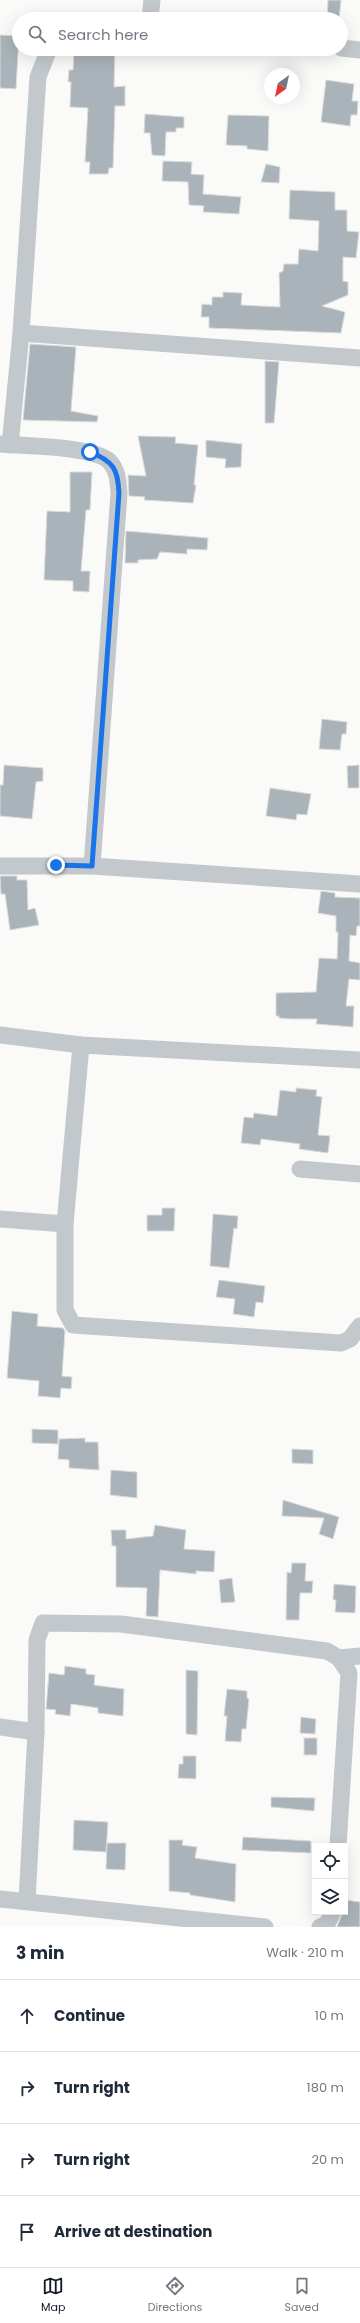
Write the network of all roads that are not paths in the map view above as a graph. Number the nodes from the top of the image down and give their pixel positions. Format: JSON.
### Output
{"nodes":[{"id":1,"x":152,"y":0,"type":"edge"},
{"id":2,"x":151,"y":12,"type":"edge"},
{"id":3,"x":348,"y":49,"type":"edge"},
{"id":4,"x":360,"y":50,"type":"edge"},
{"id":5,"x":46,"y":56,"type":"edge"},
{"id":6,"x":21,"y":333,"type":"junction"},
{"id":7,"x":360,"y":358,"type":"edge"},
{"id":8,"x":5,"y":444,"type":"edge"},
{"id":9,"x":0,"y":866,"type":"edge"},
{"id":10,"x":92,"y":866,"type":"junction"},
{"id":11,"x":360,"y":884,"type":"edge"},
{"id":12,"x":0,"y":1035,"type":"edge"},
{"id":13,"x":81,"y":1045,"type":"junction"},
{"id":14,"x":360,"y":1060,"type":"edge"},
{"id":15,"x":300,"y":1169,"type":"dead end"},
{"id":16,"x":360,"y":1174,"type":"edge"},
{"id":17,"x":0,"y":1219,"type":"edge"},
{"id":18,"x":65,"y":1224,"type":"junction"},
{"id":19,"x":360,"y":1326,"type":"edge"},
{"id":20,"x":360,"y":1656,"type":"edge"},
{"id":21,"x":339,"y":1658,"type":"junction"},
{"id":22,"x":0,"y":1727,"type":"edge"},
{"id":23,"x":36,"y":1732,"type":"junction"},
{"id":24,"x":338,"y":1843,"type":"edge"},
{"id":25,"x":0,"y":1899,"type":"edge"},
{"id":26,"x":27,"y":1901,"type":"junction"},
{"id":27,"x":332,"y":1915,"type":"edge"},
{"id":28,"x":265,"y":1927,"type":"edge"},
{"id":29,"x":320,"y":1927,"type":"edge"}],
"edges":[{"from":1,"to":2,"type":"street"},
{"from":3,"to":4,"type":"street"},
{"from":5,"to":6,"type":"street"},
{"from":6,"to":7,"type":"street"},
{"from":6,"to":8,"type":"street"},
{"from":8,"to":10,"type":"street"},
{"from":9,"to":10,"type":"street"},
{"from":10,"to":11,"type":"street"},
{"from":12,"to":13,"type":"street"},
{"from":13,"to":14,"type":"street"},
{"from":13,"to":18,"type":"street"},
{"from":15,"to":16,"type":"street"},
{"from":17,"to":18,"type":"street"},
{"from":18,"to":19,"type":"street"},
{"from":20,"to":21,"type":"street"},
{"from":21,"to":23,"type":"street"},
{"from":21,"to":24,"type":"street"},
{"from":22,"to":23,"type":"street"},
{"from":23,"to":26,"type":"street"},
{"from":25,"to":26,"type":"street"},
{"from":26,"to":28,"type":"street"},
{"from":27,"to":29,"type":"street"}]}
